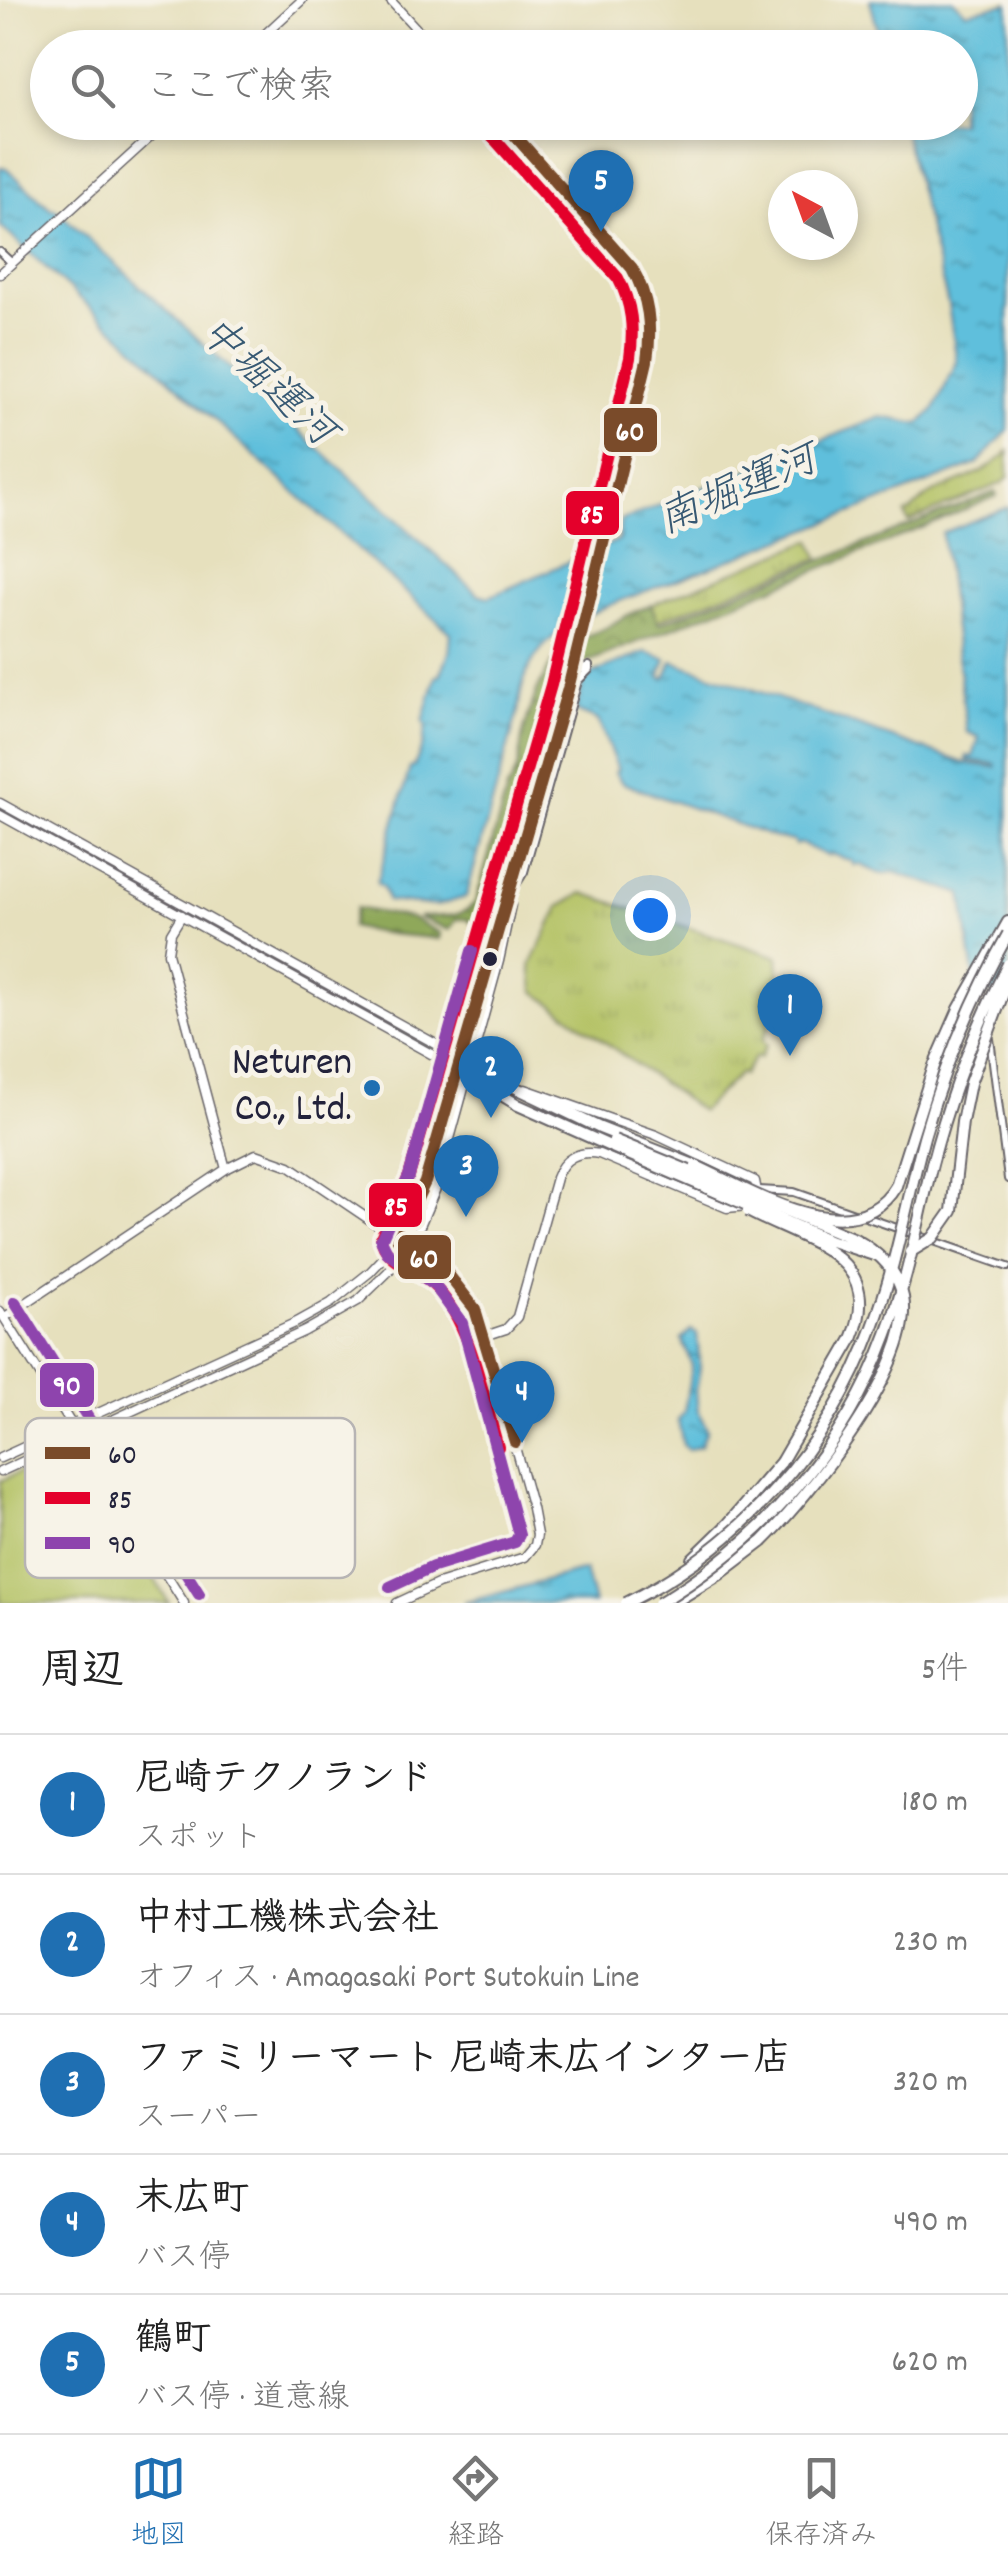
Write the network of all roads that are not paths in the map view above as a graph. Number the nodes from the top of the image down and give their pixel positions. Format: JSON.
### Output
{"nodes":[{"id":1,"x":302,"y":0,"type":"edge"},
{"id":2,"x":390,"y":0,"type":"edge"},
{"id":3,"x":270,"y":30,"type":"edge"},
{"id":4,"x":418,"y":30,"type":"edge"},
{"id":5,"x":147,"y":140,"type":"edge"},
{"id":6,"x":519,"y":140,"type":"edge"},
{"id":7,"x":0,"y":252,"type":"edge"},
{"id":8,"x":12,"y":263,"type":"junction"},
{"id":9,"x":0,"y":274,"type":"edge"},
{"id":10,"x":0,"y":803,"type":"edge"},
{"id":11,"x":0,"y":814,"type":"edge"},
{"id":12,"x":510,"y":896,"type":"junction"},
{"id":13,"x":182,"y":915,"type":"junction"},
{"id":14,"x":1008,"y":922,"type":"edge"},
{"id":15,"x":1008,"y":934,"type":"edge"},
{"id":16,"x":1008,"y":964,"type":"edge"},
{"id":17,"x":1008,"y":980,"type":"edge"},
{"id":18,"x":985,"y":1003,"type":"dead end"},
{"id":19,"x":460,"y":1058,"type":"junction"},
{"id":20,"x":457,"y":1069,"type":"junction"},
{"id":21,"x":470,"y":1070,"type":"junction"},
{"id":22,"x":508,"y":1084,"type":"junction"},
{"id":23,"x":615,"y":1140,"type":"junction"},
{"id":24,"x":226,"y":1169,"type":"junction"},
{"id":25,"x":687,"y":1179,"type":"junction"},
{"id":26,"x":1008,"y":1179,"type":"edge"},
{"id":27,"x":759,"y":1190,"type":"junction"},
{"id":28,"x":398,"y":1239,"type":"junction"},
{"id":29,"x":409,"y":1246,"type":"junction"},
{"id":30,"x":1008,"y":1267,"type":"edge"},
{"id":31,"x":2,"y":1314,"type":"edge"},
{"id":32,"x":485,"y":1336,"type":"junction"},
{"id":33,"x":70,"y":1418,"type":"edge"},
{"id":34,"x":84,"y":1418,"type":"edge"},
{"id":35,"x":116,"y":1418,"type":"edge"},
{"id":36,"x":25,"y":1446,"type":"edge"},
{"id":37,"x":0,"y":1458,"type":"edge"},
{"id":38,"x":25,"y":1460,"type":"edge"},
{"id":39,"x":0,"y":1472,"type":"edge"},
{"id":40,"x":169,"y":1578,"type":"edge"},
{"id":41,"x":648,"y":1592,"type":"junction"},
{"id":42,"x":184,"y":1603,"type":"edge"},
{"id":43,"x":397,"y":1603,"type":"edge"},
{"id":44,"x":626,"y":1603,"type":"edge"},
{"id":45,"x":659,"y":1603,"type":"edge"},
{"id":46,"x":673,"y":1603,"type":"edge"}],
"edges":[{"from":1,"to":3,"type":"street"},
{"from":2,"to":4,"type":"street"},
{"from":5,"to":8,"type":"street"},
{"from":6,"to":12,"type":"street","bridge":true},
{"from":7,"to":8,"type":"street"},
{"from":8,"to":9,"type":"street"},
{"from":10,"to":19,"type":"street"},
{"from":11,"to":13,"type":"street"},
{"from":12,"to":12,"type":"street"},
{"from":12,"to":19,"type":"street"},
{"from":12,"to":21,"type":"street"},
{"from":13,"to":20,"type":"street"},
{"from":13,"to":24,"type":"street"},
{"from":14,"to":23,"type":"highway","bridge":true},
{"from":15,"to":41,"type":"highway","bridge":true},
{"from":16,"to":45,"type":"highway","bridge":true},
{"from":17,"to":25,"type":"highway","bridge":true},
{"from":18,"to":26,"type":"street"},
{"from":19,"to":20,"type":"street"},
{"from":19,"to":21,"type":"street"},
{"from":20,"to":21,"type":"street"},
{"from":20,"to":28,"type":"street"},
{"from":21,"to":22,"type":"street"},
{"from":21,"to":23,"type":"highway"},
{"from":21,"to":29,"type":"street"},
{"from":22,"to":23,"type":"highway"},
{"from":22,"to":27,"type":"street"},
{"from":23,"to":25,"type":"highway","bridge":true},
{"from":23,"to":46,"type":"highway","bridge":true},
{"from":24,"to":28,"type":"street"},
{"from":24,"to":31,"type":"street"},
{"from":25,"to":41,"type":"highway","bridge":true},
{"from":27,"to":30,"type":"street"},
{"from":27,"to":32,"type":"street"},
{"from":28,"to":29,"type":"street"},
{"from":28,"to":34,"type":"street"},
{"from":29,"to":32,"type":"street"},
{"from":29,"to":35,"type":"street"},
{"from":31,"to":33,"type":"street"},
{"from":32,"to":43,"type":"street"},
{"from":36,"to":37,"type":"street"},
{"from":38,"to":39,"type":"street"},
{"from":40,"to":42,"type":"street"},
{"from":41,"to":44,"type":"highway","bridge":true}]}
